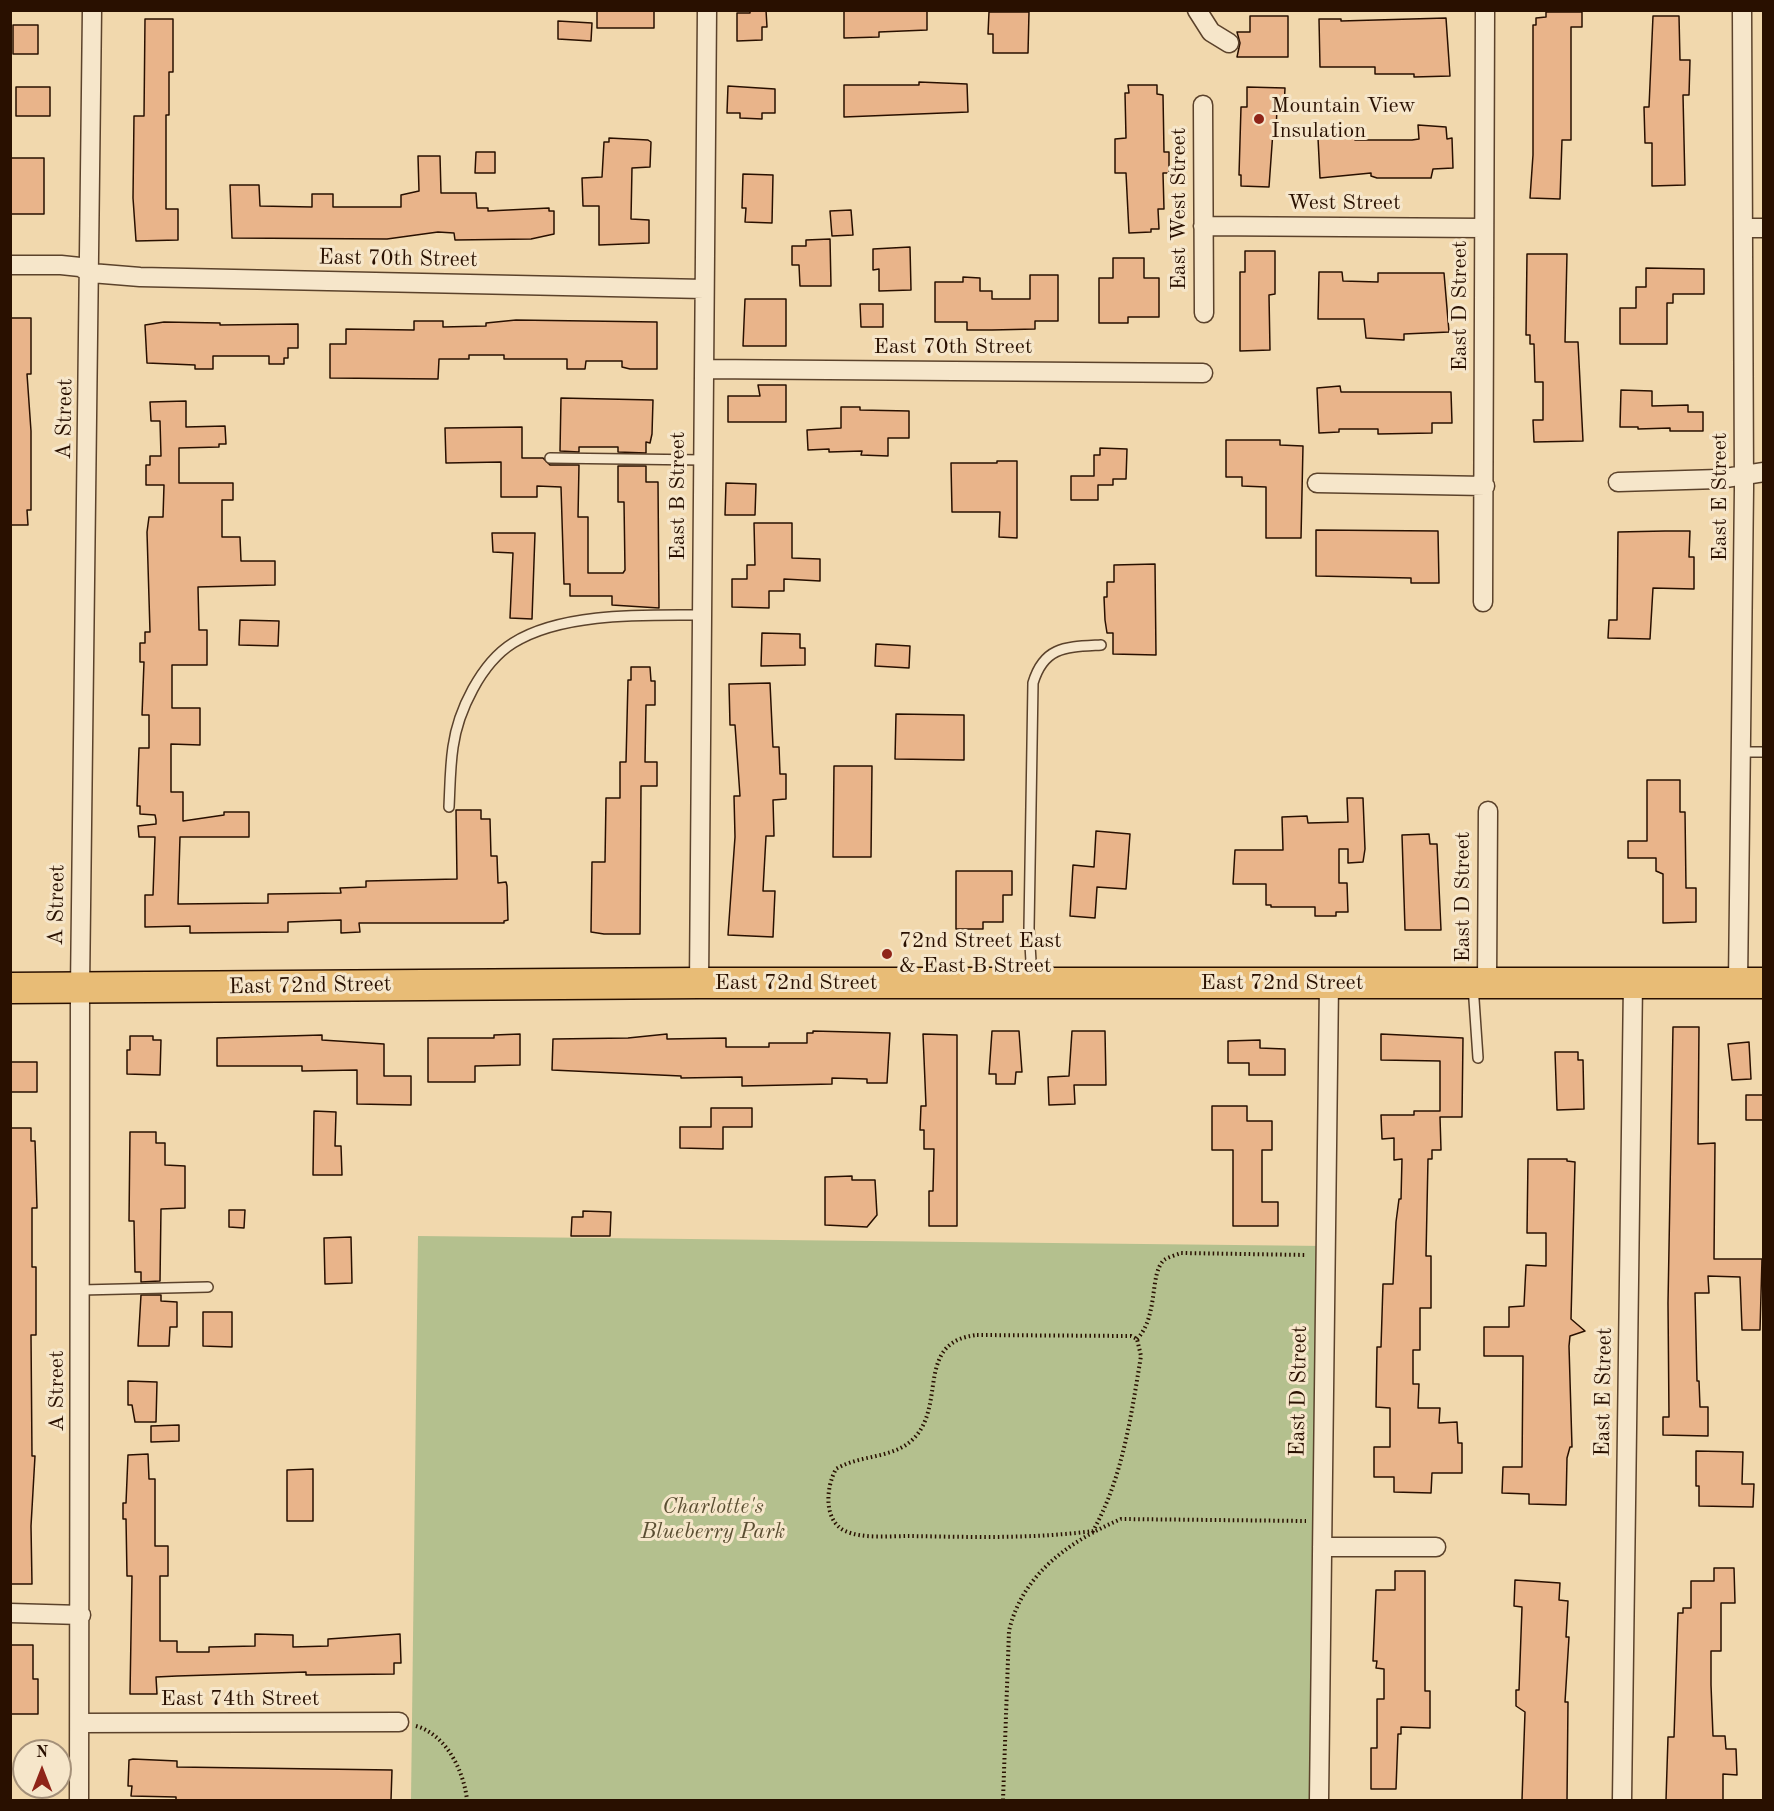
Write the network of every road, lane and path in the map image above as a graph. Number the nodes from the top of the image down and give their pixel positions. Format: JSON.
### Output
{"nodes":[{"id":1,"x":92,"y":10,"type":"edge"},
{"id":2,"x":707,"y":10,"type":"edge"},
{"id":3,"x":1197,"y":10,"type":"edge"},
{"id":4,"x":1485,"y":10,"type":"edge"},
{"id":5,"x":1742,"y":10,"type":"edge"},
{"id":6,"x":1229,"y":43,"type":"dead end"},
{"id":7,"x":1203,"y":105,"type":"dead end"},
{"id":8,"x":1203,"y":226,"type":"junction"},
{"id":9,"x":1483,"y":228,"type":"junction"},
{"id":10,"x":1744,"y":228,"type":"junction"},
{"id":11,"x":1764,"y":228,"type":"edge"},
{"id":12,"x":10,"y":265,"type":"edge"},
{"id":13,"x":91,"y":273,"type":"junction"},
{"id":14,"x":704,"y":289,"type":"junction"},
{"id":15,"x":1204,"y":313,"type":"dead end"},
{"id":16,"x":704,"y":369,"type":"junction"},
{"id":17,"x":1203,"y":373,"type":"dead end"},
{"id":18,"x":550,"y":458,"type":"dead end"},
{"id":19,"x":703,"y":460,"type":"junction"},
{"id":20,"x":1764,"y":472,"type":"edge"},
{"id":21,"x":1744,"y":473,"type":"junction"},
{"id":22,"x":1618,"y":482,"type":"dead end"},
{"id":23,"x":1317,"y":483,"type":"dead end"},
{"id":24,"x":1485,"y":486,"type":"junction"},
{"id":25,"x":1483,"y":602,"type":"dead end"},
{"id":26,"x":701,"y":615,"type":"junction"},
{"id":27,"x":1101,"y":645,"type":"dead end"},
{"id":28,"x":1743,"y":752,"type":"junction"},
{"id":29,"x":1764,"y":752,"type":"edge"},
{"id":30,"x":449,"y":807,"type":"dead end"},
{"id":31,"x":1488,"y":811,"type":"dead end"},
{"id":32,"x":699,"y":983,"type":"junction"},
{"id":33,"x":1032,"y":983,"type":"junction"},
{"id":34,"x":1329,"y":983,"type":"junction"},
{"id":35,"x":1480,"y":983,"type":"junction"},
{"id":36,"x":1633,"y":983,"type":"junction"},
{"id":37,"x":1751,"y":983,"type":"edge"},
{"id":38,"x":10,"y":988,"type":"edge"},
{"id":39,"x":80,"y":988,"type":"junction"},
{"id":40,"x":1478,"y":1058,"type":"dead end"},
{"id":41,"x":1325,"y":1256,"type":"junction"},
{"id":42,"x":207,"y":1287,"type":"dead end"},
{"id":43,"x":81,"y":1290,"type":"junction"},
{"id":44,"x":1137,"y":1339,"type":"junction"},
{"id":45,"x":1322,"y":1521,"type":"junction"},
{"id":46,"x":1093,"y":1531,"type":"junction"},
{"id":47,"x":1322,"y":1547,"type":"junction"},
{"id":48,"x":1436,"y":1547,"type":"dead end"},
{"id":49,"x":10,"y":1613,"type":"edge"},
{"id":50,"x":81,"y":1614,"type":"junction"},
{"id":51,"x":399,"y":1722,"type":"joint"},
{"id":52,"x":80,"y":1723,"type":"junction"},
{"id":53,"x":79,"y":1800,"type":"edge"},
{"id":54,"x":467,"y":1800,"type":"edge"},
{"id":55,"x":1003,"y":1800,"type":"edge"},
{"id":56,"x":1319,"y":1800,"type":"edge"},
{"id":57,"x":1622,"y":1800,"type":"edge"}],
"edges":[{"from":1,"to":13,"type":"street","name":"A Street"},
{"from":2,"to":14,"type":"street","name":"East B Street"},
{"from":3,"to":6,"type":"street"},
{"from":4,"to":9,"type":"street","name":"East D Street"},
{"from":5,"to":10,"type":"street","name":"East E Street"},
{"from":7,"to":8,"type":"street","name":"East West Street"},
{"from":8,"to":9,"type":"street","name":"West Street"},
{"from":8,"to":15,"type":"street","name":"East West Street"},
{"from":9,"to":24,"type":"street","name":"East D Street"},
{"from":10,"to":11,"type":"street"},
{"from":10,"to":21,"type":"street","name":"East E Street"},
{"from":12,"to":13,"type":"street","name":"East 70th Street"},
{"from":13,"to":14,"type":"street","name":"East 70th Street"},
{"from":13,"to":39,"type":"street","name":"A Street"},
{"from":14,"to":16,"type":"street","name":"East B Street"},
{"from":16,"to":17,"type":"street","name":"East 70th Street"},
{"from":16,"to":19,"type":"street","name":"East B Street"},
{"from":18,"to":19,"type":"lane"},
{"from":19,"to":26,"type":"street","name":"East B Street"},
{"from":20,"to":21,"type":"street"},
{"from":21,"to":22,"type":"street"},
{"from":21,"to":28,"type":"street","name":"East E Street"},
{"from":23,"to":24,"type":"street"},
{"from":24,"to":25,"type":"street","name":"East D Street"},
{"from":26,"to":30,"type":"lane"},
{"from":26,"to":32,"type":"street","name":"East B Street"},
{"from":27,"to":33,"type":"lane"},
{"from":28,"to":29,"type":"lane"},
{"from":28,"to":37,"type":"street","name":"East E Street"},
{"from":31,"to":35,"type":"street","name":"East D Street"},
{"from":32,"to":33,"type":"main road","name":"East 72nd Street"},
{"from":32,"to":39,"type":"main road","name":"East 72nd Street"},
{"from":33,"to":34,"type":"main road","name":"East 72nd Street"},
{"from":34,"to":35,"type":"main road","name":"East 72nd Street"},
{"from":34,"to":41,"type":"street","name":"East D Street"},
{"from":35,"to":36,"type":"main road","name":"East 72nd Street"},
{"from":35,"to":40,"type":"lane"},
{"from":36,"to":37,"type":"main road","name":"East 72nd Street"},
{"from":36,"to":57,"type":"street","name":"East E Street"},
{"from":38,"to":39,"type":"main road","name":"East 72nd Street"},
{"from":39,"to":43,"type":"street","name":"A Street"},
{"from":41,"to":44,"type":"path"},
{"from":41,"to":45,"type":"street","name":"East D Street"},
{"from":42,"to":43,"type":"lane"},
{"from":43,"to":50,"type":"street","name":"A Street"},
{"from":44,"to":46,"type":"path"},
{"from":44,"to":46,"type":"path"},
{"from":45,"to":46,"type":"path"},
{"from":45,"to":47,"type":"street","name":"East D Street"},
{"from":46,"to":55,"type":"path"},
{"from":47,"to":48,"type":"street"},
{"from":47,"to":56,"type":"street","name":"East D Street"},
{"from":49,"to":50,"type":"street"},
{"from":50,"to":52,"type":"street","name":"A Street"},
{"from":51,"to":52,"type":"street","name":"East 74th Street"},
{"from":51,"to":54,"type":"path"},
{"from":52,"to":53,"type":"street","name":"A Street"}]}
